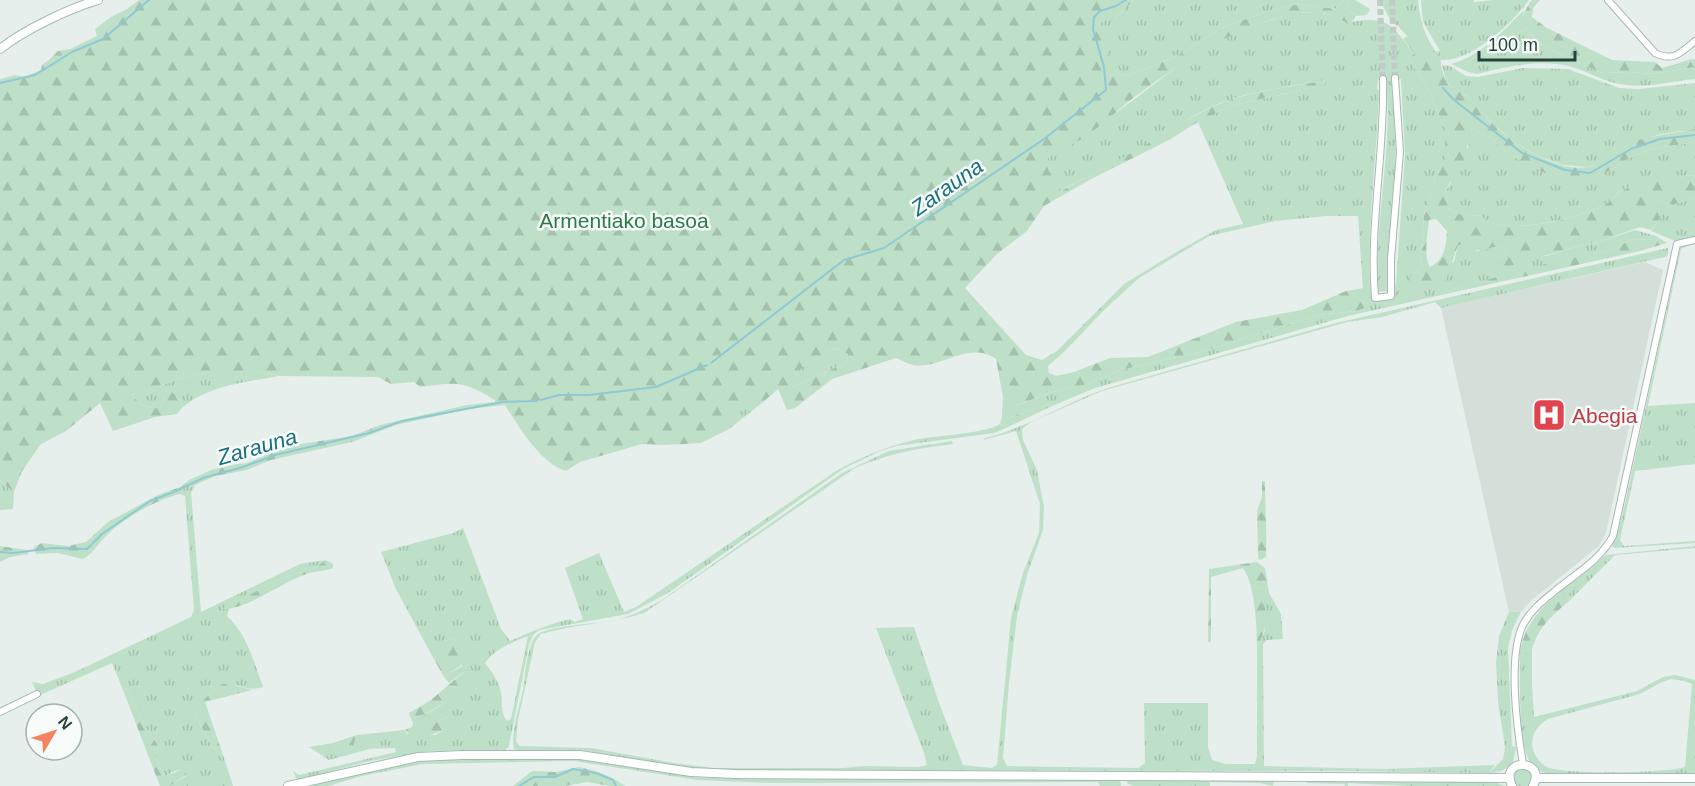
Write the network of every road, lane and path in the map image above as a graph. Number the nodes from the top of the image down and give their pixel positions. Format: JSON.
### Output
{"nodes":[{"id":1,"x":98,"y":0,"type":"edge"},
{"id":2,"x":1608,"y":0,"type":"edge"},
{"id":3,"x":1695,"y":42,"type":"edge"},
{"id":4,"x":0,"y":49,"type":"edge"},
{"id":5,"x":1395,"y":78,"type":"tunnel mouth"},
{"id":6,"x":1383,"y":79,"type":"tunnel mouth"},
{"id":7,"x":1695,"y":240,"type":"edge"},
{"id":8,"x":37,"y":694,"type":"dead end"},
{"id":9,"x":0,"y":712,"type":"edge"},
{"id":10,"x":1523,"y":764,"type":"junction"},
{"id":11,"x":1695,"y":778,"type":"edge"},
{"id":12,"x":1510,"y":782,"type":"edge"},
{"id":13,"x":1534,"y":782,"type":"edge"},
{"id":14,"x":288,"y":786,"type":"edge"}],
"edges":[{"from":1,"to":4,"type":"street"},
{"from":2,"to":3,"type":"street"},
{"from":5,"to":6,"type":"street"},
{"from":7,"to":10,"type":"street"},
{"from":8,"to":9,"type":"street"},
{"from":10,"to":12,"type":"street"},
{"from":10,"to":13,"type":"street"},
{"from":11,"to":13,"type":"street"},
{"from":12,"to":14,"type":"street"}]}
